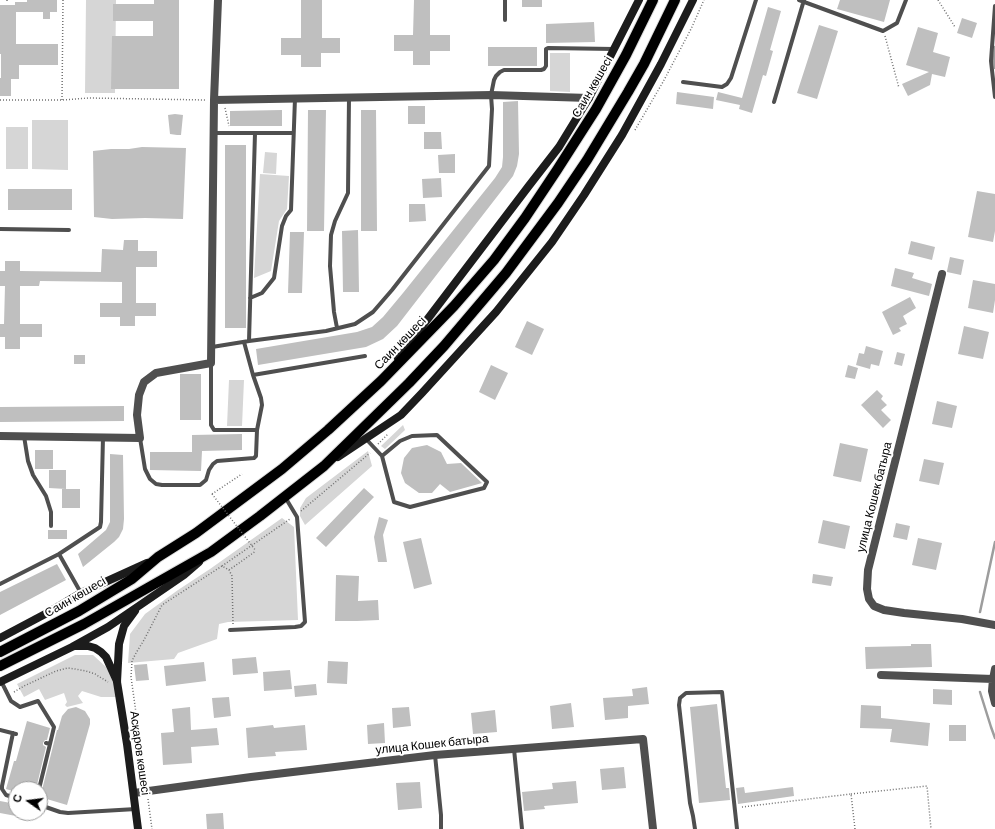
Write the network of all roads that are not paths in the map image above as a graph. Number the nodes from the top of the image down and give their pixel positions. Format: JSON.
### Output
{"nodes":[{"id":1,"x":218,"y":0,"type":"edge"},
{"id":2,"x":505,"y":0,"type":"edge"},
{"id":3,"x":639,"y":0,"type":"edge"},
{"id":4,"x":653,"y":0,"type":"edge"},
{"id":5,"x":675,"y":0,"type":"edge"},
{"id":6,"x":693,"y":0,"type":"edge"},
{"id":7,"x":756,"y":0,"type":"edge"},
{"id":8,"x":802,"y":0,"type":"edge"},
{"id":9,"x":906,"y":0,"type":"edge"},
{"id":10,"x":995,"y":6,"type":"edge"},
{"id":11,"x":506,"y":20,"type":"dead end"},
{"id":12,"x":615,"y":49,"type":"junction"},
{"id":13,"x":683,"y":82,"type":"dead end"},
{"id":14,"x":492,"y":95,"type":"junction"},
{"id":15,"x":349,"y":97,"type":"junction"},
{"id":16,"x":995,"y":97,"type":"edge"},
{"id":17,"x":295,"y":98,"type":"junction"},
{"id":18,"x":589,"y":98,"type":"junction"},
{"id":19,"x":218,"y":100,"type":"junction"},
{"id":20,"x":774,"y":102,"type":"dead end"},
{"id":21,"x":214,"y":133,"type":"junction"},
{"id":22,"x":255,"y":133,"type":"junction"},
{"id":23,"x":293,"y":133,"type":"junction"},
{"id":24,"x":0,"y":229,"type":"edge"},
{"id":25,"x":69,"y":230,"type":"dead end"},
{"id":26,"x":942,"y":274,"type":"dead end"},
{"id":27,"x":250,"y":298,"type":"junction"},
{"id":28,"x":337,"y":328,"type":"junction"},
{"id":29,"x":249,"y":341,"type":"junction"},
{"id":30,"x":244,"y":342,"type":"junction"},
{"id":31,"x":212,"y":347,"type":"junction"},
{"id":32,"x":365,"y":356,"type":"dead end"},
{"id":33,"x":211,"y":363,"type":"junction"},
{"id":34,"x":253,"y":375,"type":"junction"},
{"id":35,"x":381,"y":381,"type":"junction"},
{"id":36,"x":257,"y":430,"type":"junction"},
{"id":37,"x":0,"y":436,"type":"edge"},
{"id":38,"x":24,"y":436,"type":"junction"},
{"id":39,"x":103,"y":437,"type":"junction"},
{"id":40,"x":140,"y":438,"type":"junction"},
{"id":41,"x":365,"y":438,"type":"junction"},
{"id":42,"x":382,"y":456,"type":"junction"},
{"id":43,"x":324,"y":466,"type":"junction"},
{"id":44,"x":284,"y":497,"type":"junction"},
{"id":45,"x":51,"y":526,"type":"dead end"},
{"id":46,"x":211,"y":552,"type":"junction"},
{"id":47,"x":59,"y":554,"type":"junction"},
{"id":48,"x":158,"y":557,"type":"junction"},
{"id":49,"x":0,"y":584,"type":"edge"},
{"id":50,"x":81,"y":593,"type":"junction"},
{"id":51,"x":139,"y":605,"type":"junction"},
{"id":52,"x":995,"y":625,"type":"edge"},
{"id":53,"x":231,"y":630,"type":"road end"},
{"id":54,"x":0,"y":638,"type":"edge"},
{"id":55,"x":72,"y":646,"type":"junction"},
{"id":56,"x":0,"y":652,"type":"edge"},
{"id":57,"x":0,"y":666,"type":"edge"},
{"id":58,"x":995,"y":669,"type":"edge"},
{"id":59,"x":881,"y":675,"type":"dead end"},
{"id":60,"x":993,"y":678,"type":"junction"},
{"id":61,"x":0,"y":682,"type":"edge"},
{"id":62,"x":114,"y":684,"type":"junction"},
{"id":63,"x":995,"y":703,"type":"edge"},
{"id":64,"x":0,"y":730,"type":"edge"},
{"id":65,"x":514,"y":749,"type":"junction"},
{"id":66,"x":435,"y":755,"type":"junction"},
{"id":67,"x":41,"y":781,"type":"edge"},
{"id":68,"x":1,"y":789,"type":"edge"},
{"id":69,"x":134,"y":793,"type":"junction"},
{"id":70,"x":48,"y":808,"type":"edge"},
{"id":71,"x":136,"y":810,"type":"junction"},
{"id":72,"x":138,"y":829,"type":"edge"},
{"id":73,"x":441,"y":829,"type":"edge"},
{"id":74,"x":522,"y":829,"type":"edge"},
{"id":75,"x":653,"y":829,"type":"edge"},
{"id":76,"x":695,"y":829,"type":"edge"},
{"id":77,"x":737,"y":829,"type":"edge"}],
"edges":[{"from":1,"to":19,"type":"street"},
{"from":2,"to":11,"type":"lane"},
{"from":3,"to":12,"type":"street","name":"Саин көшесі"},
{"from":4,"to":35,"type":"main road","name":"Саин көшесі"},
{"from":5,"to":43,"type":"main road"},
{"from":6,"to":41,"type":"street"},
{"from":7,"to":13,"type":"lane"},
{"from":8,"to":9,"type":"lane"},
{"from":8,"to":20,"type":"lane"},
{"from":10,"to":16,"type":"lane"},
{"from":12,"to":14,"type":"lane"},
{"from":12,"to":18,"type":"street","name":"Саин көшесі"},
{"from":14,"to":15,"type":"street"},
{"from":14,"to":18,"type":"street"},
{"from":14,"to":28,"type":"lane"},
{"from":15,"to":17,"type":"street"},
{"from":15,"to":28,"type":"lane"},
{"from":17,"to":19,"type":"street"},
{"from":17,"to":23,"type":"lane"},
{"from":18,"to":35,"type":"street","name":"Саин көшесі"},
{"from":19,"to":21,"type":"street"},
{"from":21,"to":22,"type":"lane"},
{"from":21,"to":31,"type":"street"},
{"from":22,"to":23,"type":"lane"},
{"from":22,"to":27,"type":"lane"},
{"from":23,"to":27,"type":"lane"},
{"from":24,"to":25,"type":"lane"},
{"from":26,"to":52,"type":"street","name":"улица Кошек батыра"},
{"from":27,"to":29,"type":"lane"},
{"from":28,"to":29,"type":"lane"},
{"from":29,"to":30,"type":"lane"},
{"from":30,"to":31,"type":"lane"},
{"from":30,"to":34,"type":"lane"},
{"from":31,"to":33,"type":"street"},
{"from":32,"to":34,"type":"lane"},
{"from":33,"to":36,"type":"lane"},
{"from":33,"to":40,"type":"street"},
{"from":34,"to":36,"type":"lane"},
{"from":35,"to":48,"type":"main road","name":"Саин көшесі"},
{"from":36,"to":40,"type":"lane"},
{"from":37,"to":38,"type":"street"},
{"from":38,"to":39,"type":"street"},
{"from":38,"to":45,"type":"lane"},
{"from":39,"to":40,"type":"street"},
{"from":39,"to":47,"type":"lane"},
{"from":41,"to":42,"type":"lane"},
{"from":41,"to":43,"type":"street"},
{"from":42,"to":42,"type":"lane"},
{"from":43,"to":44,"type":"main road"},
{"from":44,"to":46,"type":"main road"},
{"from":44,"to":53,"type":"lane"},
{"from":46,"to":51,"type":"street"},
{"from":46,"to":57,"type":"main road"},
{"from":47,"to":49,"type":"lane"},
{"from":47,"to":50,"type":"lane"},
{"from":48,"to":50,"type":"street"},
{"from":48,"to":56,"type":"main road","name":"Саин көшесі"},
{"from":50,"to":54,"type":"street"},
{"from":51,"to":55,"type":"street"},
{"from":51,"to":62,"type":"street"},
{"from":55,"to":61,"type":"street"},
{"from":55,"to":62,"type":"street"},
{"from":58,"to":60,"type":"street"},
{"from":59,"to":60,"type":"street"},
{"from":60,"to":63,"type":"street"},
{"from":61,"to":67,"type":"lane"},
{"from":62,"to":69,"type":"street","name":"Асқаров көшесі"},
{"from":64,"to":68,"type":"lane"},
{"from":65,"to":66,"type":"street","name":"улица Кошек батыра"},
{"from":65,"to":74,"type":"lane"},
{"from":65,"to":75,"type":"street","name":"улица Кошек батыра"},
{"from":66,"to":69,"type":"street","name":"улица Кошек батыра"},
{"from":66,"to":73,"type":"lane"},
{"from":69,"to":71,"type":"street","name":"Асқаров көшесі"},
{"from":70,"to":71,"type":"lane"},
{"from":71,"to":72,"type":"street","name":"Асқаров көшесі"},
{"from":76,"to":77,"type":"lane"}]}
